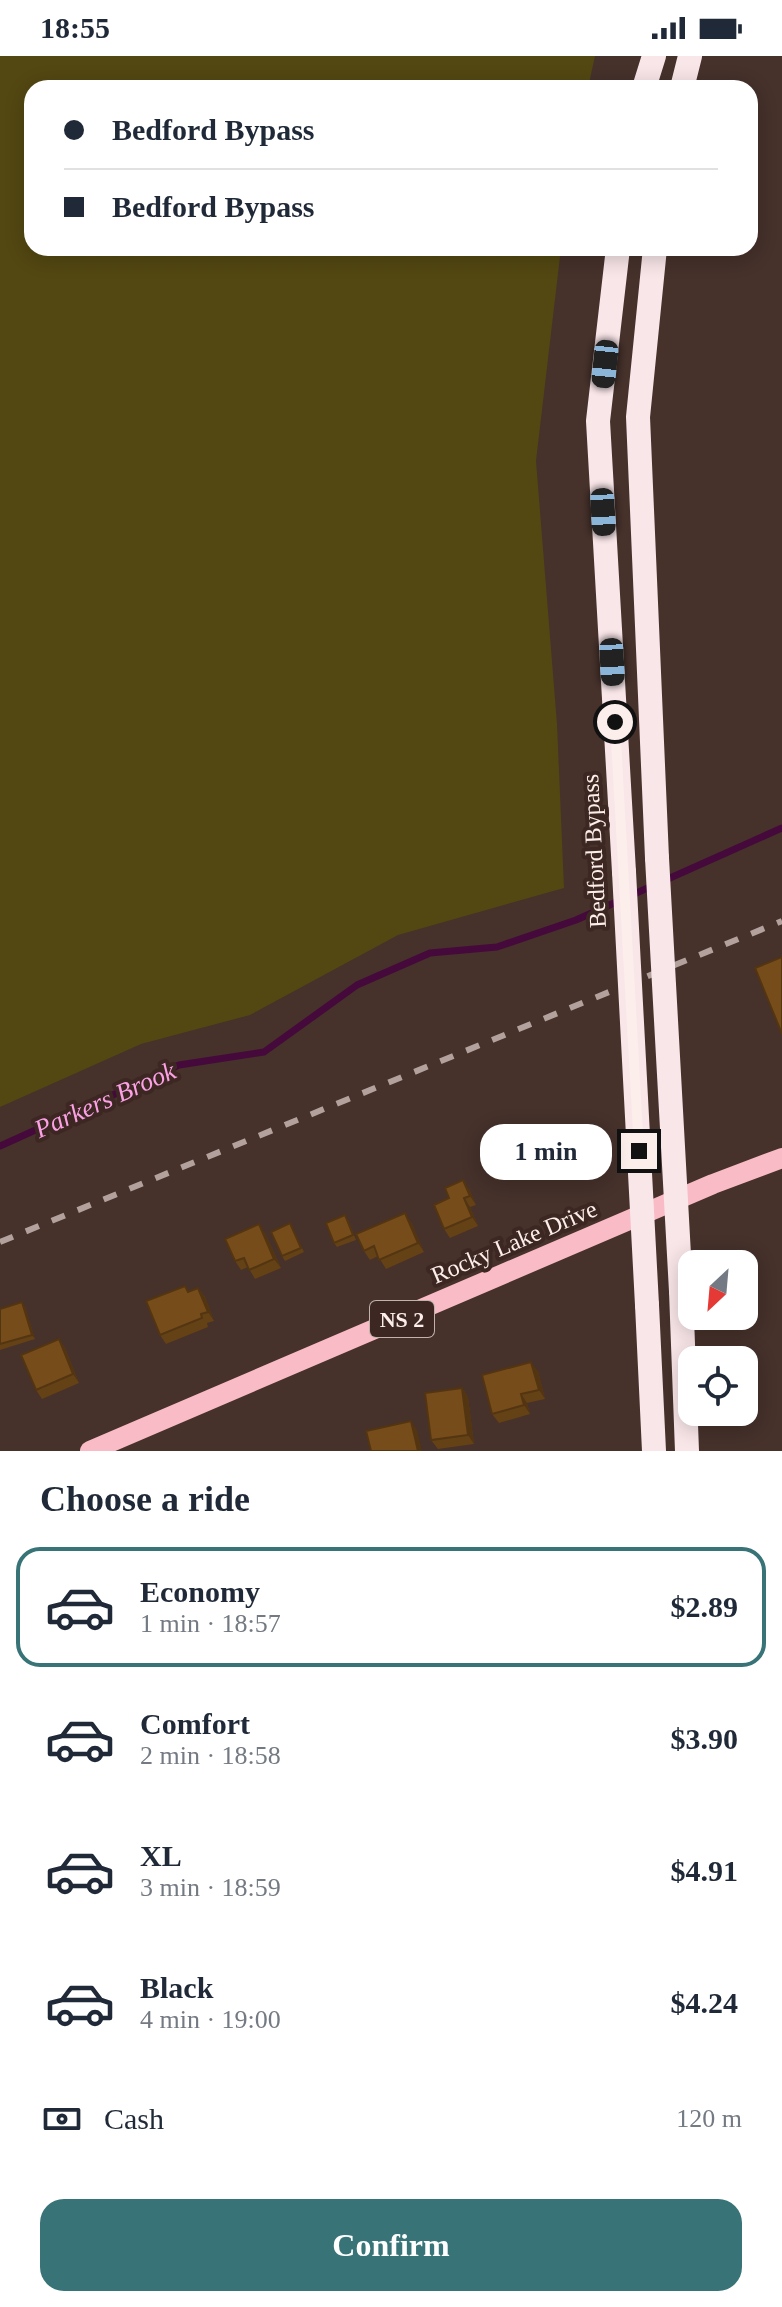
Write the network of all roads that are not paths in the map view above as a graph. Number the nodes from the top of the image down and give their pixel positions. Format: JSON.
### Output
{"nodes":[{"id":1,"x":654,"y":56,"type":"edge"},
{"id":2,"x":690,"y":56,"type":"edge"},
{"id":3,"x":646,"y":80,"type":"edge"},
{"id":4,"x":684,"y":80,"type":"edge"},
{"id":5,"x":617,"y":256,"type":"edge"},
{"id":6,"x":654,"y":256,"type":"edge"},
{"id":7,"x":782,"y":1158,"type":"edge"},
{"id":8,"x":90,"y":1451,"type":"edge"},
{"id":9,"x":654,"y":1451,"type":"edge"},
{"id":10,"x":687,"y":1451,"type":"edge"}],
"edges":[{"from":1,"to":3,"type":"highway"},
{"from":2,"to":4,"type":"highway"},
{"from":5,"to":9,"type":"highway","name":"Bedford Bypass","bridge":true},
{"from":6,"to":10,"type":"highway","bridge":true},
{"from":7,"to":8,"type":"main road","name":"Rocky Lake Drive","number":"NS 2"}]}
